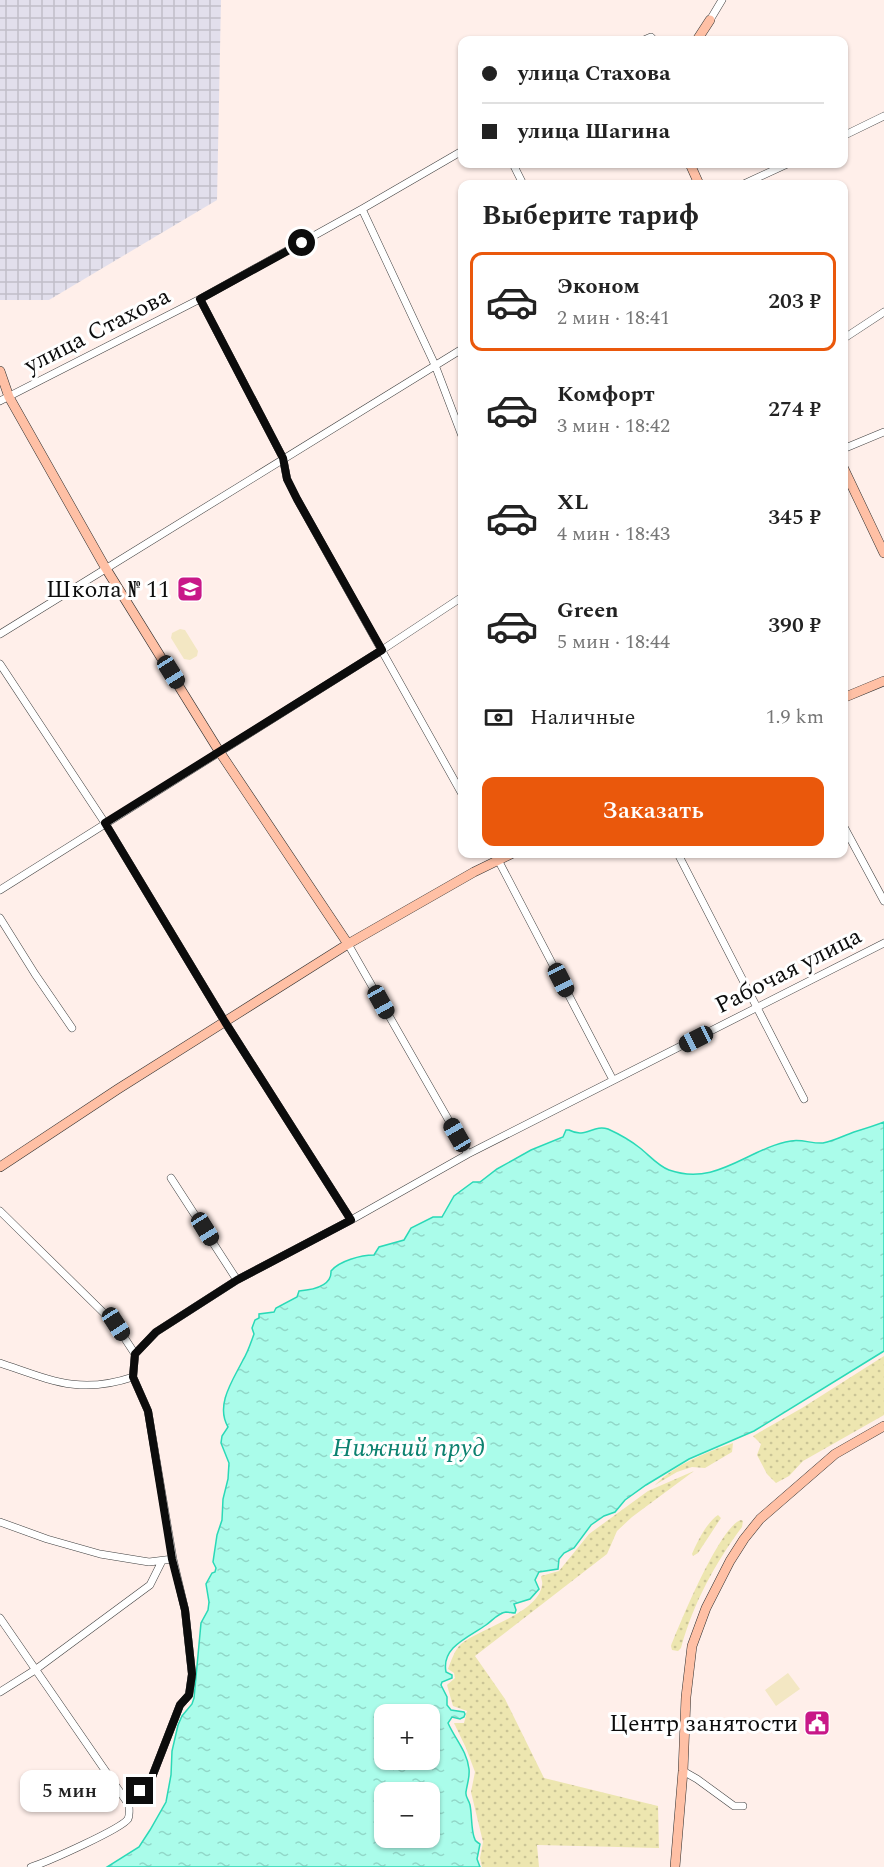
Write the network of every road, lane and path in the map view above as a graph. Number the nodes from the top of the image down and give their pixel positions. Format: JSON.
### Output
{"nodes":[{"id":1,"x":722,"y":0,"type":"edge"},
{"id":2,"x":710,"y":20,"type":"joint"},
{"id":3,"x":700,"y":36,"type":"edge"},
{"id":4,"x":884,"y":116,"type":"edge"},
{"id":5,"x":848,"y":134,"type":"edge"},
{"id":6,"x":458,"y":153,"type":"edge"},
{"id":7,"x":778,"y":168,"type":"edge"},
{"id":8,"x":753,"y":180,"type":"edge"},
{"id":9,"x":362,"y":209,"type":"junction"},
{"id":10,"x":200,"y":299,"type":"junction"},
{"id":11,"x":884,"y":312,"type":"edge"},
{"id":12,"x":848,"y":336,"type":"edge"},
{"id":13,"x":458,"y":351,"type":"edge"},
{"id":14,"x":435,"y":365,"type":"junction"},
{"id":15,"x":0,"y":371,"type":"edge"},
{"id":16,"x":4,"y":399,"type":"edge"},
{"id":17,"x":458,"y":425,"type":"edge"},
{"id":18,"x":884,"y":432,"type":"edge"},
{"id":19,"x":848,"y":447,"type":"edge"},
{"id":20,"x":283,"y":458,"type":"junction"},
{"id":21,"x":848,"y":478,"type":"edge"},
{"id":22,"x":884,"y":554,"type":"edge"},
{"id":23,"x":105,"y":567,"type":"junction"},
{"id":24,"x":458,"y":600,"type":"edge"},
{"id":25,"x":0,"y":633,"type":"edge"},
{"id":26,"x":382,"y":650,"type":"junction"},
{"id":27,"x":0,"y":664,"type":"edge"},
{"id":28,"x":884,"y":681,"type":"edge"},
{"id":29,"x":848,"y":696,"type":"edge"},
{"id":30,"x":219,"y":751,"type":"junction"},
{"id":31,"x":458,"y":787,"type":"edge"},
{"id":32,"x":105,"y":823,"type":"junction"},
{"id":33,"x":848,"y":834,"type":"edge"},
{"id":34,"x":495,"y":858,"type":"edge"},
{"id":35,"x":498,"y":858,"type":"edge"},
{"id":36,"x":680,"y":858,"type":"edge"},
{"id":37,"x":0,"y":890,"type":"edge"},
{"id":38,"x":884,"y":901,"type":"edge"},
{"id":39,"x":0,"y":918,"type":"edge"},
{"id":40,"x":884,"y":943,"type":"edge"},
{"id":41,"x":348,"y":944,"type":"junction"},
{"id":42,"x":758,"y":1008,"type":"junction"},
{"id":43,"x":225,"y":1022,"type":"junction"},
{"id":44,"x":72,"y":1028,"type":"dead end"},
{"id":45,"x":613,"y":1080,"type":"junction"},
{"id":46,"x":804,"y":1099,"type":"dead end"},
{"id":47,"x":468,"y":1154,"type":"junction"},
{"id":48,"x":0,"y":1167,"type":"edge"},
{"id":49,"x":171,"y":1178,"type":"dead end"},
{"id":50,"x":0,"y":1211,"type":"edge"},
{"id":51,"x":351,"y":1220,"type":"junction"},
{"id":52,"x":237,"y":1280,"type":"junction"},
{"id":53,"x":135,"y":1354,"type":"junction"},
{"id":54,"x":0,"y":1363,"type":"edge"},
{"id":55,"x":133,"y":1377,"type":"junction"},
{"id":56,"x":884,"y":1426,"type":"edge"},
{"id":57,"x":0,"y":1522,"type":"edge"},
{"id":58,"x":172,"y":1559,"type":"junction"},
{"id":59,"x":162,"y":1561,"type":"junction"},
{"id":60,"x":0,"y":1618,"type":"edge"},
{"id":61,"x":35,"y":1670,"type":"junction"},
{"id":62,"x":0,"y":1692,"type":"edge"},
{"id":63,"x":682,"y":1771,"type":"junction"},
{"id":64,"x":129,"y":1805,"type":"junction"},
{"id":65,"x":743,"y":1806,"type":"dead end"},
{"id":66,"x":31,"y":1867,"type":"edge"},
{"id":67,"x":675,"y":1867,"type":"edge"}],
"edges":[{"from":1,"to":2,"type":"street"},
{"from":2,"to":3,"type":"street"},
{"from":4,"to":5,"type":"street"},
{"from":6,"to":9,"type":"street","name":"улица Стахова"},
{"from":7,"to":8,"type":"street"},
{"from":9,"to":10,"type":"street","name":"улица Стахова"},
{"from":9,"to":14,"type":"street"},
{"from":10,"to":16,"type":"street","name":"улица Стахова"},
{"from":10,"to":20,"type":"street"},
{"from":11,"to":12,"type":"street"},
{"from":13,"to":14,"type":"street"},
{"from":14,"to":17,"type":"street"},
{"from":14,"to":20,"type":"street"},
{"from":15,"to":16,"type":"street"},
{"from":16,"to":23,"type":"street"},
{"from":18,"to":19,"type":"street"},
{"from":20,"to":23,"type":"street"},
{"from":20,"to":26,"type":"street"},
{"from":21,"to":22,"type":"street"},
{"from":23,"to":25,"type":"street"},
{"from":23,"to":30,"type":"street"},
{"from":24,"to":26,"type":"street"},
{"from":26,"to":30,"type":"street"},
{"from":26,"to":31,"type":"street"},
{"from":27,"to":32,"type":"street"},
{"from":28,"to":29,"type":"street"},
{"from":30,"to":32,"type":"street"},
{"from":30,"to":41,"type":"street"},
{"from":32,"to":37,"type":"street"},
{"from":32,"to":43,"type":"street"},
{"from":33,"to":38,"type":"street"},
{"from":34,"to":41,"type":"street"},
{"from":35,"to":45,"type":"street"},
{"from":36,"to":42,"type":"street"},
{"from":39,"to":44,"type":"street"},
{"from":40,"to":42,"type":"street","name":"Рабочая улица"},
{"from":41,"to":43,"type":"street"},
{"from":41,"to":47,"type":"street"},
{"from":42,"to":45,"type":"street","name":"Рабочая улица"},
{"from":42,"to":46,"type":"street"},
{"from":43,"to":48,"type":"street"},
{"from":43,"to":51,"type":"street"},
{"from":45,"to":47,"type":"street","name":"Рабочая улица"},
{"from":47,"to":51,"type":"street","name":"Рабочая улица"},
{"from":49,"to":52,"type":"street"},
{"from":50,"to":53,"type":"street"},
{"from":51,"to":52,"type":"street","name":"Рабочая улица"},
{"from":52,"to":53,"type":"street","name":"Рабочая улица"},
{"from":53,"to":55,"type":"street"},
{"from":54,"to":55,"type":"street"},
{"from":55,"to":58,"type":"street"},
{"from":56,"to":63,"type":"street"},
{"from":57,"to":59,"type":"street"},
{"from":58,"to":59,"type":"street"},
{"from":58,"to":64,"type":"street"},
{"from":59,"to":61,"type":"street"},
{"from":60,"to":61,"type":"street"},
{"from":61,"to":62,"type":"street"},
{"from":61,"to":64,"type":"street"},
{"from":63,"to":65,"type":"street"},
{"from":63,"to":67,"type":"street"},
{"from":64,"to":66,"type":"street"}]}
